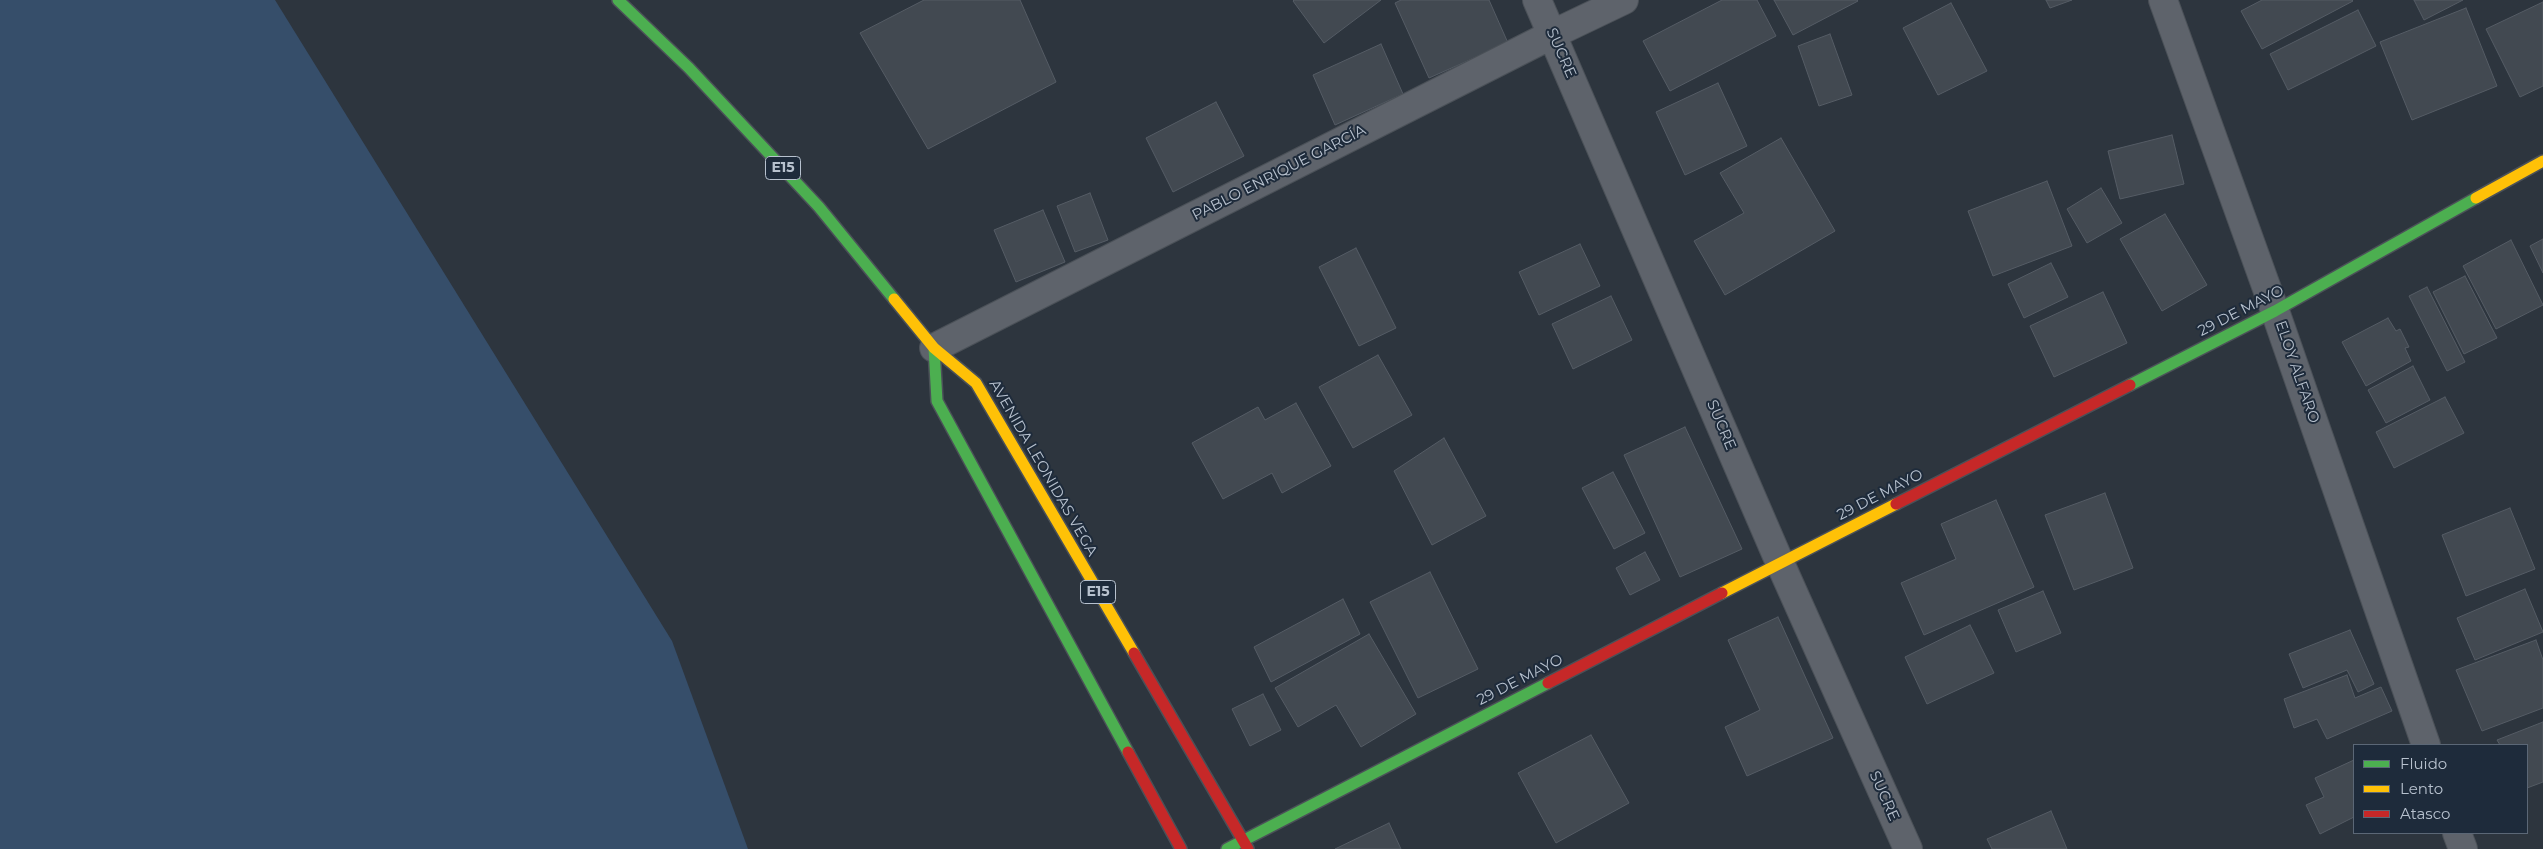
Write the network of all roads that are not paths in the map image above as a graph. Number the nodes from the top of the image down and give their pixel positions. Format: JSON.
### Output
{"nodes":[{"id":1,"x":618,"y":0,"type":"edge"},
{"id":2,"x":1537,"y":0,"type":"edge"},
{"id":3,"x":1624,"y":0,"type":"edge"},
{"id":4,"x":2163,"y":0,"type":"edge"},
{"id":5,"x":1552,"y":34,"type":"junction"},
{"id":6,"x":2543,"y":161,"type":"edge"},
{"id":7,"x":2275,"y":311,"type":"junction"},
{"id":8,"x":934,"y":348,"type":"junction"},
{"id":9,"x":1780,"y":563,"type":"junction"},
{"id":10,"x":2426,"y":744,"type":"edge"},
{"id":11,"x":2457,"y":834,"type":"edge"},
{"id":12,"x":1245,"y":844,"type":"edge"},
{"id":13,"x":1181,"y":849,"type":"edge"},
{"id":14,"x":1227,"y":849,"type":"edge"},
{"id":15,"x":1908,"y":849,"type":"edge"},
{"id":16,"x":2463,"y":849,"type":"edge"}],
"edges":[{"from":1,"to":8,"type":"main road","name":"AVENIDA LEONIDAS VEGA","number":"E15"},
{"from":2,"to":5,"type":"street","name":"SUCRE"},
{"from":3,"to":5,"type":"street","name":"PABLO ENRIQUE GARCÍA"},
{"from":4,"to":7,"type":"street","name":"ELOY ALFARO"},
{"from":5,"to":8,"type":"street","name":"PABLO ENRIQUE GARCÍA"},
{"from":5,"to":9,"type":"street","name":"SUCRE"},
{"from":6,"to":7,"type":"main road","name":"29 DE MAYO"},
{"from":7,"to":9,"type":"main road","name":"29 DE MAYO"},
{"from":7,"to":10,"type":"street","name":"ELOY ALFARO"},
{"from":8,"to":12,"type":"main road","name":"AVENIDA LEONIDAS VEGA","number":"E15"},
{"from":8,"to":13,"type":"main road"},
{"from":9,"to":12,"type":"main road","name":"29 DE MAYO"},
{"from":9,"to":15,"type":"street","name":"SUCRE"},
{"from":11,"to":16,"type":"street"},
{"from":12,"to":14,"type":"main road","name":"29 DE MAYO"}]}
